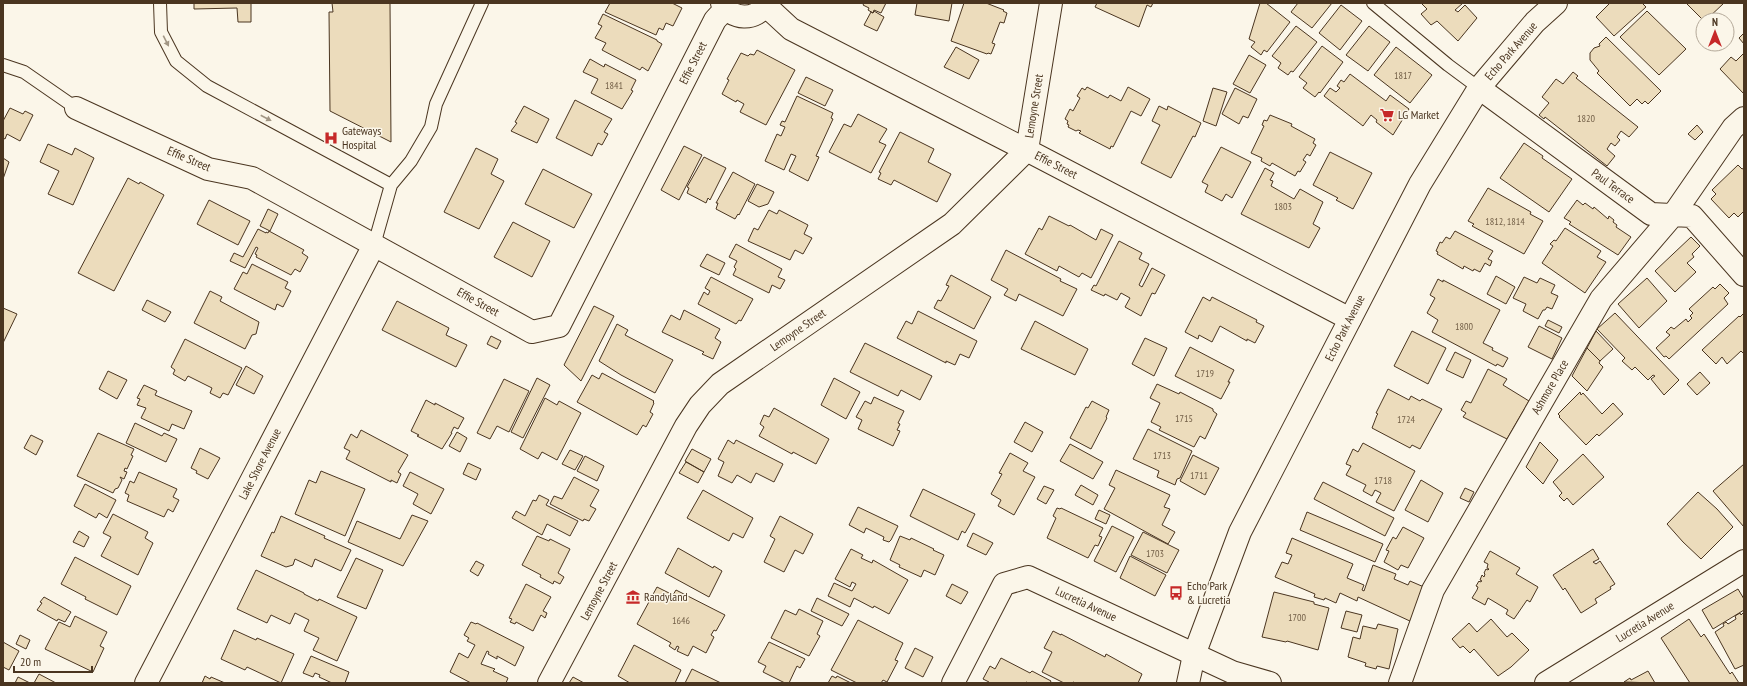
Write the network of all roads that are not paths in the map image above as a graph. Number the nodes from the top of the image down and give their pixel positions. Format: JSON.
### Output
{"nodes":[{"id":1,"x":160,"y":3,"type":"edge"},
{"id":2,"x":482,"y":3,"type":"edge"},
{"id":3,"x":1051,"y":3,"type":"edge"},
{"id":4,"x":1373,"y":3,"type":"edge"},
{"id":5,"x":1556,"y":3,"type":"edge"},
{"id":6,"x":766,"y":4,"type":"edge"},
{"id":7,"x":724,"y":6,"type":"edge"},
{"id":8,"x":3,"y":65,"type":"edge"},
{"id":9,"x":1479,"y":88,"type":"junction"},
{"id":10,"x":76,"y":108,"type":"joint"},
{"id":11,"x":1744,"y":118,"type":"edge"},
{"id":12,"x":1027,"y":150,"type":"junction"},
{"id":13,"x":391,"y":185,"type":"junction"},
{"id":14,"x":1672,"y":215,"type":"junction"},
{"id":15,"x":374,"y":245,"type":"junction"},
{"id":16,"x":1744,"y":274,"type":"edge"},
{"id":17,"x":1350,"y":319,"type":"junction"},
{"id":18,"x":1744,"y":561,"type":"edge"},
{"id":19,"x":1194,"y":655,"type":"junction"},
{"id":20,"x":146,"y":683,"type":"edge"},
{"id":21,"x":550,"y":683,"type":"edge"},
{"id":22,"x":953,"y":683,"type":"edge"},
{"id":23,"x":1188,"y":683,"type":"edge"},
{"id":24,"x":1270,"y":683,"type":"edge"},
{"id":25,"x":1400,"y":683,"type":"edge"},
{"id":26,"x":1546,"y":683,"type":"edge"}],
"edges":[{"from":1,"to":13,"type":"lane","one_way":true},
{"from":2,"to":13,"type":"lane"},
{"from":3,"to":12,"type":"street","name":"Lemoyne Street"},
{"from":4,"to":9,"type":"lane"},
{"from":5,"to":9,"type":"street","name":"Echo Park Avenue"},
{"from":6,"to":7,"type":"street"},
{"from":6,"to":12,"type":"street","name":"Effie Street"},
{"from":7,"to":15,"type":"street","name":"Effie Street"},
{"from":8,"to":10,"type":"lane"},
{"from":9,"to":14,"type":"street","name":"Paul Terrace"},
{"from":9,"to":17,"type":"street","name":"Echo Park Avenue"},
{"from":10,"to":15,"type":"street","name":"Effie Street"},
{"from":11,"to":14,"type":"street","name":"Ashmore Place"},
{"from":12,"to":17,"type":"street","name":"Effie Street"},
{"from":12,"to":21,"type":"street","name":"Lemoyne Street"},
{"from":13,"to":15,"type":"lane"},
{"from":14,"to":16,"type":"street","name":"Paul Terrace"},
{"from":14,"to":25,"type":"street","name":"Ashmore Place"},
{"from":15,"to":20,"type":"street","name":"Lake Shore Avenue"},
{"from":17,"to":19,"type":"street","name":"Echo Park Avenue"},
{"from":18,"to":26,"type":"street","name":"Lucretia Avenue"},
{"from":19,"to":22,"type":"street","name":"Lucretia Avenue"},
{"from":19,"to":23,"type":"street","name":"Echo Park Avenue"},
{"from":19,"to":24,"type":"street","name":"Lucretia Avenue"}]}
